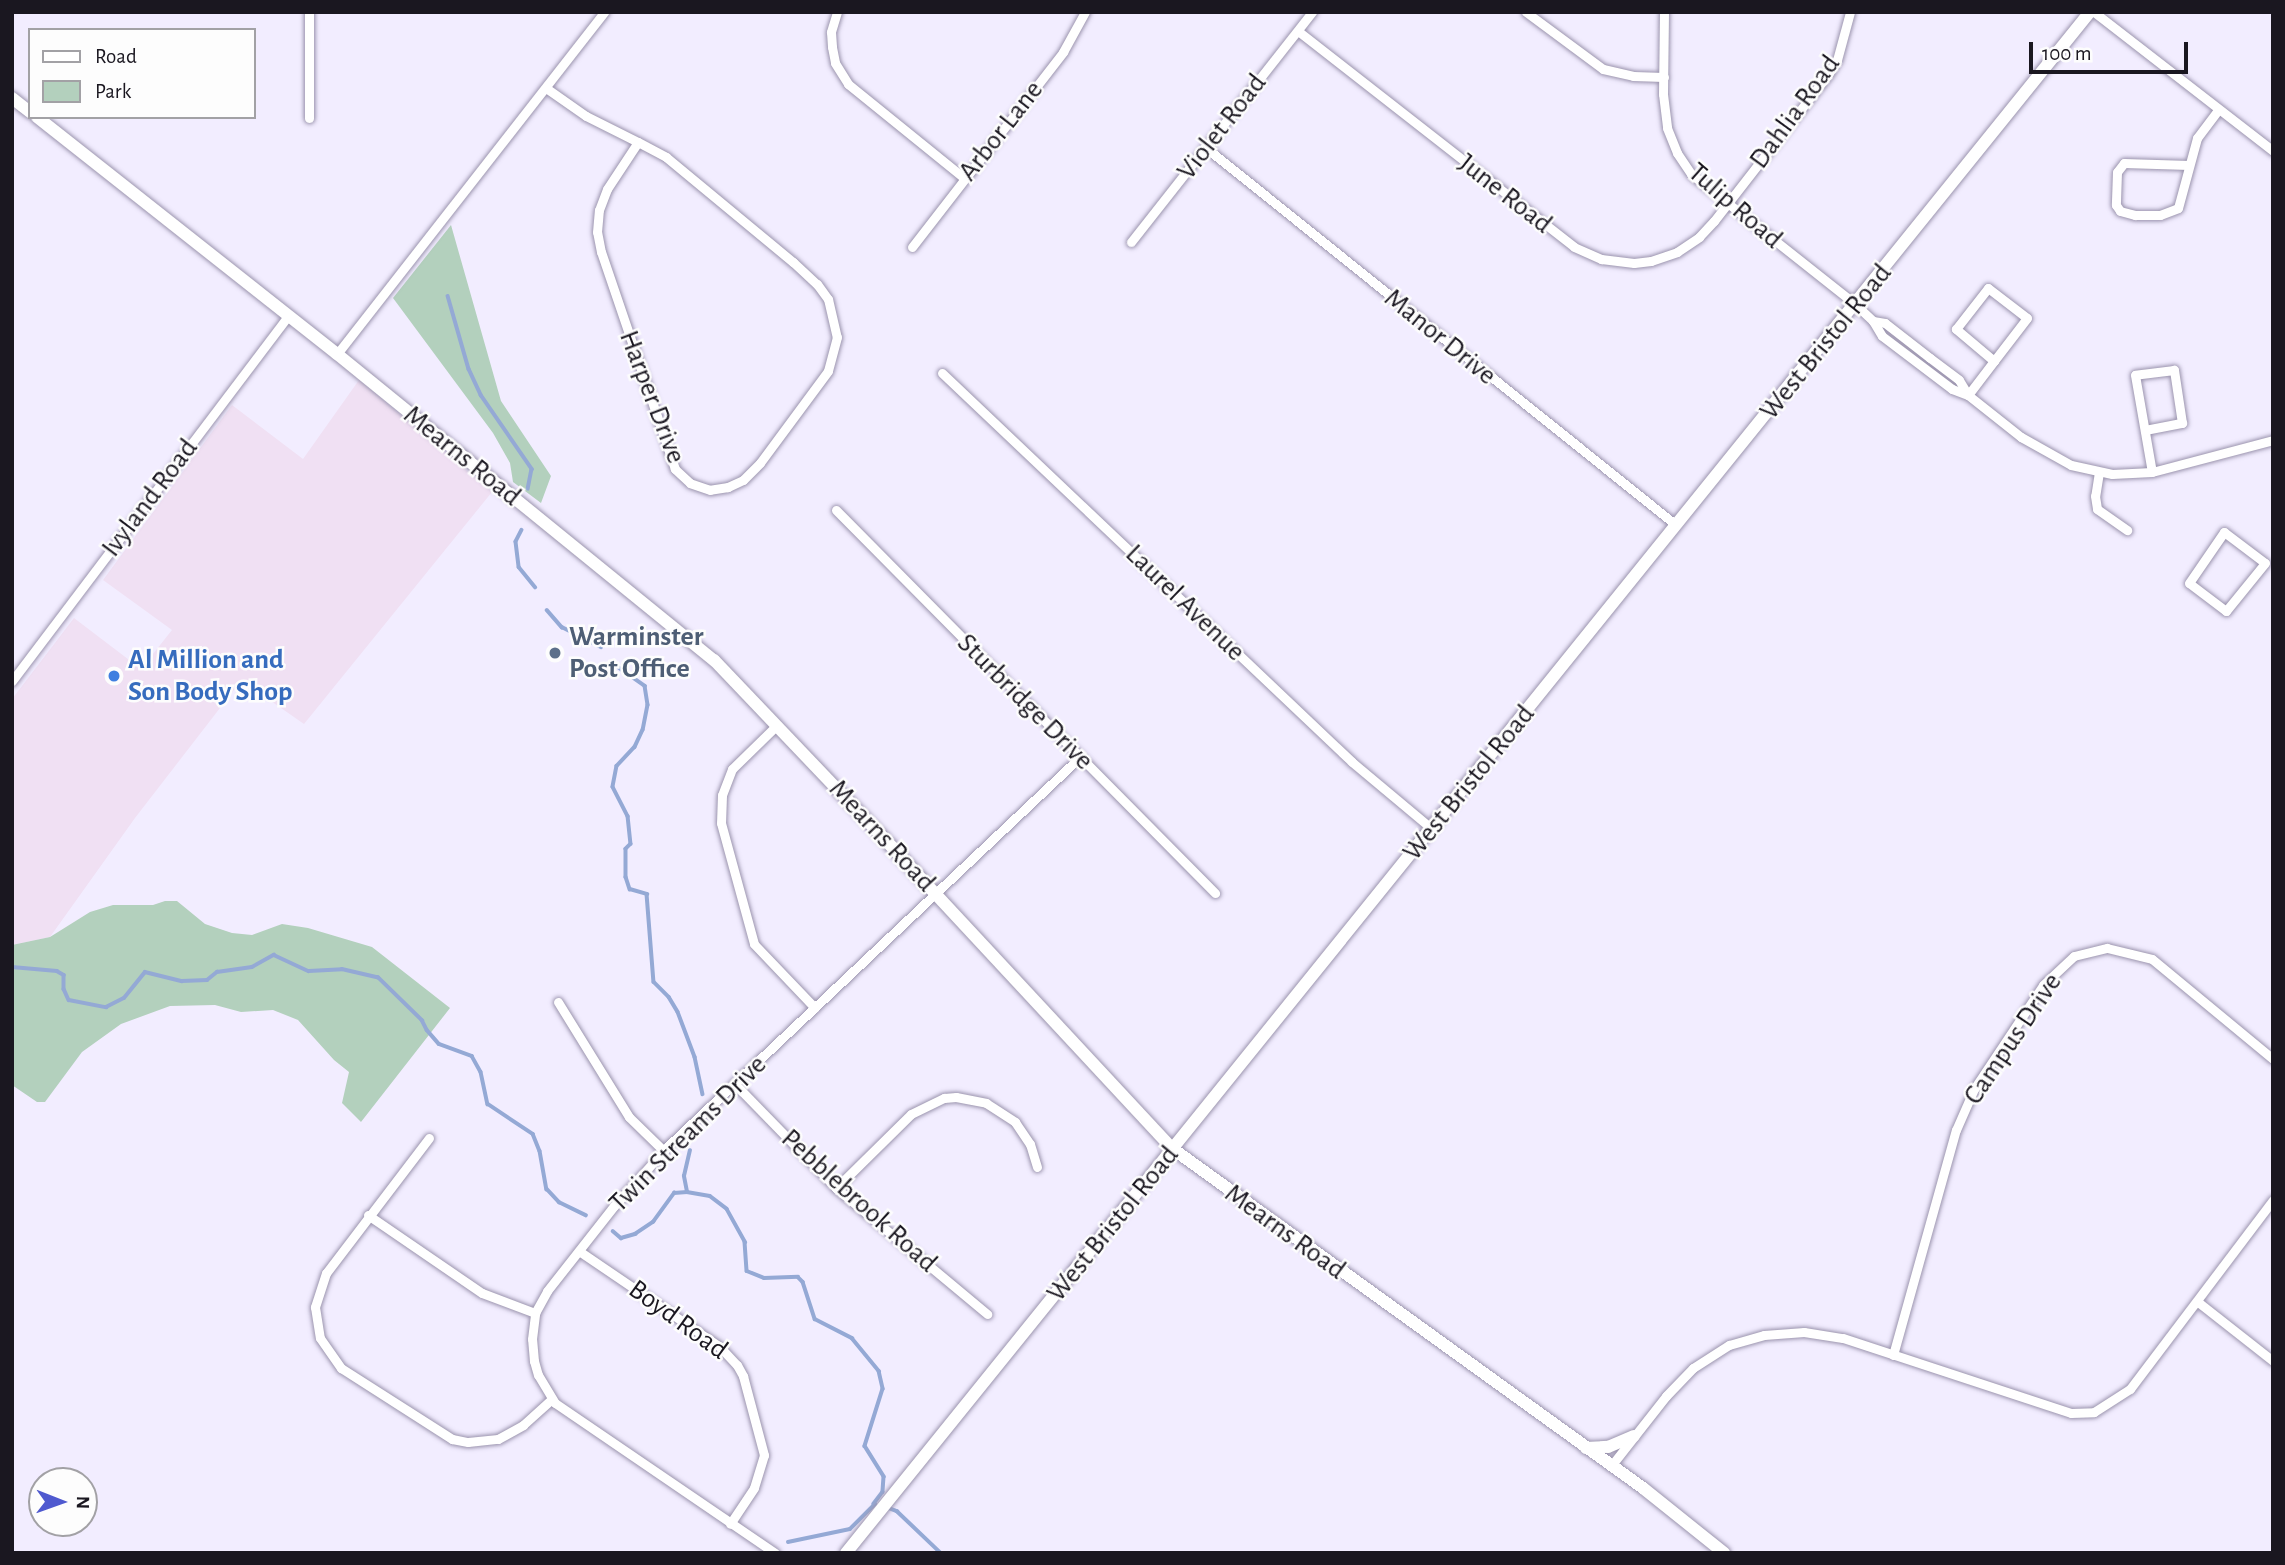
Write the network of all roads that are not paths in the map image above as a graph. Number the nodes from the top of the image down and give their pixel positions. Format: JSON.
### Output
{"nodes":[{"id":1,"x":309,"y":12,"type":"edge"},
{"id":2,"x":604,"y":12,"type":"edge"},
{"id":3,"x":837,"y":12,"type":"edge"},
{"id":4,"x":1085,"y":12,"type":"edge"},
{"id":5,"x":1312,"y":12,"type":"edge"},
{"id":6,"x":1525,"y":12,"type":"edge"},
{"id":7,"x":1664,"y":12,"type":"edge"},
{"id":8,"x":1850,"y":12,"type":"edge"},
{"id":9,"x":2092,"y":12,"type":"edge"},
{"id":10,"x":1298,"y":31,"type":"junction"},
{"id":11,"x":1664,"y":77,"type":"junction"},
{"id":12,"x":546,"y":88,"type":"junction"},
{"id":13,"x":12,"y":98,"type":"edge"},
{"id":14,"x":2220,"y":109,"type":"junction"},
{"id":15,"x":28,"y":110,"type":"edge"},
{"id":16,"x":309,"y":118,"type":"dead end"},
{"id":17,"x":40,"y":119,"type":"edge"},
{"id":18,"x":638,"y":142,"type":"junction"},
{"id":19,"x":1205,"y":147,"type":"junction"},
{"id":20,"x":2273,"y":151,"type":"edge"},
{"id":21,"x":2189,"y":165,"type":"junction"},
{"id":22,"x":964,"y":178,"type":"junction"},
{"id":23,"x":1727,"y":205,"type":"junction"},
{"id":24,"x":1131,"y":242,"type":"dead end"},
{"id":25,"x":912,"y":247,"type":"dead end"},
{"id":26,"x":1856,"y":305,"type":"junction"},
{"id":27,"x":288,"y":316,"type":"junction"},
{"id":28,"x":337,"y":354,"type":"junction"},
{"id":29,"x":1994,"y":361,"type":"junction"},
{"id":30,"x":942,"y":373,"type":"dead end"},
{"id":31,"x":1968,"y":395,"type":"junction"},
{"id":32,"x":2145,"y":429,"type":"junction"},
{"id":33,"x":2273,"y":440,"type":"edge"},
{"id":34,"x":2099,"y":472,"type":"junction"},
{"id":35,"x":2152,"y":472,"type":"junction"},
{"id":36,"x":836,"y":510,"type":"dead end"},
{"id":37,"x":1676,"y":525,"type":"junction"},
{"id":38,"x":2127,"y":530,"type":"dead end"},
{"id":39,"x":2269,"y":566,"type":"edge"},
{"id":40,"x":12,"y":681,"type":"edge"},
{"id":41,"x":777,"y":725,"type":"junction"},
{"id":42,"x":1080,"y":757,"type":"junction"},
{"id":43,"x":1432,"y":829,"type":"junction"},
{"id":44,"x":936,"y":893,"type":"junction"},
{"id":45,"x":1215,"y":893,"type":"dead end"},
{"id":46,"x":558,"y":1002,"type":"dead end"},
{"id":47,"x":815,"y":1008,"type":"junction"},
{"id":48,"x":2273,"y":1059,"type":"edge"},
{"id":49,"x":735,"y":1084,"type":"junction"},
{"id":50,"x":429,"y":1138,"type":"dead end"},
{"id":51,"x":1173,"y":1149,"type":"junction"},
{"id":52,"x":664,"y":1151,"type":"junction"},
{"id":53,"x":1037,"y":1167,"type":"dead end"},
{"id":54,"x":836,"y":1188,"type":"junction"},
{"id":55,"x":2273,"y":1200,"type":"edge"},
{"id":56,"x":368,"y":1215,"type":"junction"},
{"id":57,"x":579,"y":1251,"type":"junction"},
{"id":58,"x":2197,"y":1302,"type":"junction"},
{"id":59,"x":535,"y":1313,"type":"junction"},
{"id":60,"x":987,"y":1314,"type":"dead end"},
{"id":61,"x":1893,"y":1355,"type":"junction"},
{"id":62,"x":2273,"y":1361,"type":"edge"},
{"id":63,"x":552,"y":1399,"type":"junction"},
{"id":64,"x":1634,"y":1436,"type":"junction"},
{"id":65,"x":1586,"y":1448,"type":"junction"},
{"id":66,"x":1611,"y":1466,"type":"junction"},
{"id":67,"x":730,"y":1524,"type":"junction"},
{"id":68,"x":775,"y":1553,"type":"edge"},
{"id":69,"x":846,"y":1553,"type":"edge"},
{"id":70,"x":1724,"y":1553,"type":"edge"}],
"edges":[{"from":1,"to":16,"type":"street"},
{"from":2,"to":12,"type":"street"},
{"from":3,"to":22,"type":"street"},
{"from":4,"to":22,"type":"street","name":"Arbor Lane"},
{"from":5,"to":10,"type":"street","name":"Violet Road"},
{"from":6,"to":11,"type":"street"},
{"from":7,"to":11,"type":"street","name":"Tulip Road"},
{"from":8,"to":23,"type":"street","name":"Dahlia Road"},
{"from":9,"to":14,"type":"street"},
{"from":9,"to":26,"type":"street","name":"West Bristol Road"},
{"from":10,"to":19,"type":"street","name":"Violet Road"},
{"from":10,"to":23,"type":"street","name":"June Road"},
{"from":11,"to":23,"type":"street","name":"Tulip Road"},
{"from":12,"to":18,"type":"street","name":"Harper Drive"},
{"from":12,"to":28,"type":"street"},
{"from":13,"to":15,"type":"street"},
{"from":14,"to":20,"type":"street"},
{"from":14,"to":21,"type":"street"},
{"from":17,"to":27,"type":"street","name":"Mearns Road"},
{"from":18,"to":18,"type":"street","name":"Harper Drive"},
{"from":19,"to":24,"type":"street","name":"Violet Road"},
{"from":19,"to":37,"type":"street","name":"Manor Drive"},
{"from":21,"to":21,"type":"street"},
{"from":22,"to":25,"type":"street","name":"Arbor Lane"},
{"from":23,"to":26,"type":"street","name":"Tulip Road"},
{"from":26,"to":31,"type":"street","name":"Tulip Road"},
{"from":26,"to":37,"type":"street","name":"West Bristol Road"},
{"from":27,"to":28,"type":"street","name":"Mearns Road"},
{"from":27,"to":40,"type":"street","name":"Ivyland Road"},
{"from":28,"to":41,"type":"street","name":"Mearns Road"},
{"from":29,"to":29,"type":"street"},
{"from":29,"to":31,"type":"street"},
{"from":30,"to":43,"type":"street","name":"Laurel Avenue"},
{"from":31,"to":34,"type":"street","name":"Tulip Road"},
{"from":32,"to":32,"type":"street"},
{"from":32,"to":35,"type":"street"},
{"from":33,"to":35,"type":"street","name":"Tulip Road"},
{"from":34,"to":35,"type":"street","name":"Tulip Road"},
{"from":34,"to":38,"type":"street"},
{"from":36,"to":42,"type":"street","name":"Sturbridge Drive"},
{"from":37,"to":43,"type":"street","name":"West Bristol Road"},
{"from":39,"to":39,"type":"street"},
{"from":41,"to":44,"type":"street","name":"Mearns Road"},
{"from":41,"to":47,"type":"street"},
{"from":42,"to":44,"type":"street","name":"Twin Streams Drive"},
{"from":42,"to":45,"type":"street","name":"Sturbridge Drive"},
{"from":43,"to":51,"type":"street","name":"West Bristol Road"},
{"from":44,"to":47,"type":"street","name":"Twin Streams Drive"},
{"from":44,"to":51,"type":"street","name":"Mearns Road"},
{"from":46,"to":52,"type":"street"},
{"from":47,"to":49,"type":"street","name":"Twin Streams Drive"},
{"from":48,"to":61,"type":"street","name":"Campus Drive"},
{"from":49,"to":52,"type":"street","name":"Twin Streams Drive"},
{"from":49,"to":54,"type":"street","name":"Pebblebrook Road"},
{"from":50,"to":56,"type":"street"},
{"from":51,"to":65,"type":"street","name":"Mearns Road"},
{"from":51,"to":69,"type":"street","name":"West Bristol Road"},
{"from":52,"to":57,"type":"street","name":"Twin Streams Drive"},
{"from":53,"to":54,"type":"street"},
{"from":54,"to":60,"type":"street","name":"Pebblebrook Road"},
{"from":55,"to":58,"type":"street"},
{"from":56,"to":59,"type":"street"},
{"from":56,"to":63,"type":"street"},
{"from":57,"to":59,"type":"street","name":"Twin Streams Drive"},
{"from":57,"to":67,"type":"street","name":"Boyd Road"},
{"from":58,"to":61,"type":"street"},
{"from":58,"to":62,"type":"street"},
{"from":59,"to":63,"type":"street","name":"Twin Streams Drive"},
{"from":61,"to":64,"type":"street"},
{"from":63,"to":67,"type":"street","name":"Twin Streams Drive"},
{"from":64,"to":65,"type":"street"},
{"from":64,"to":66,"type":"street"},
{"from":65,"to":66,"type":"street","name":"Mearns Road"},
{"from":66,"to":70,"type":"street","name":"Mearns Road"},
{"from":67,"to":68,"type":"street","name":"Twin Streams Drive"}]}
